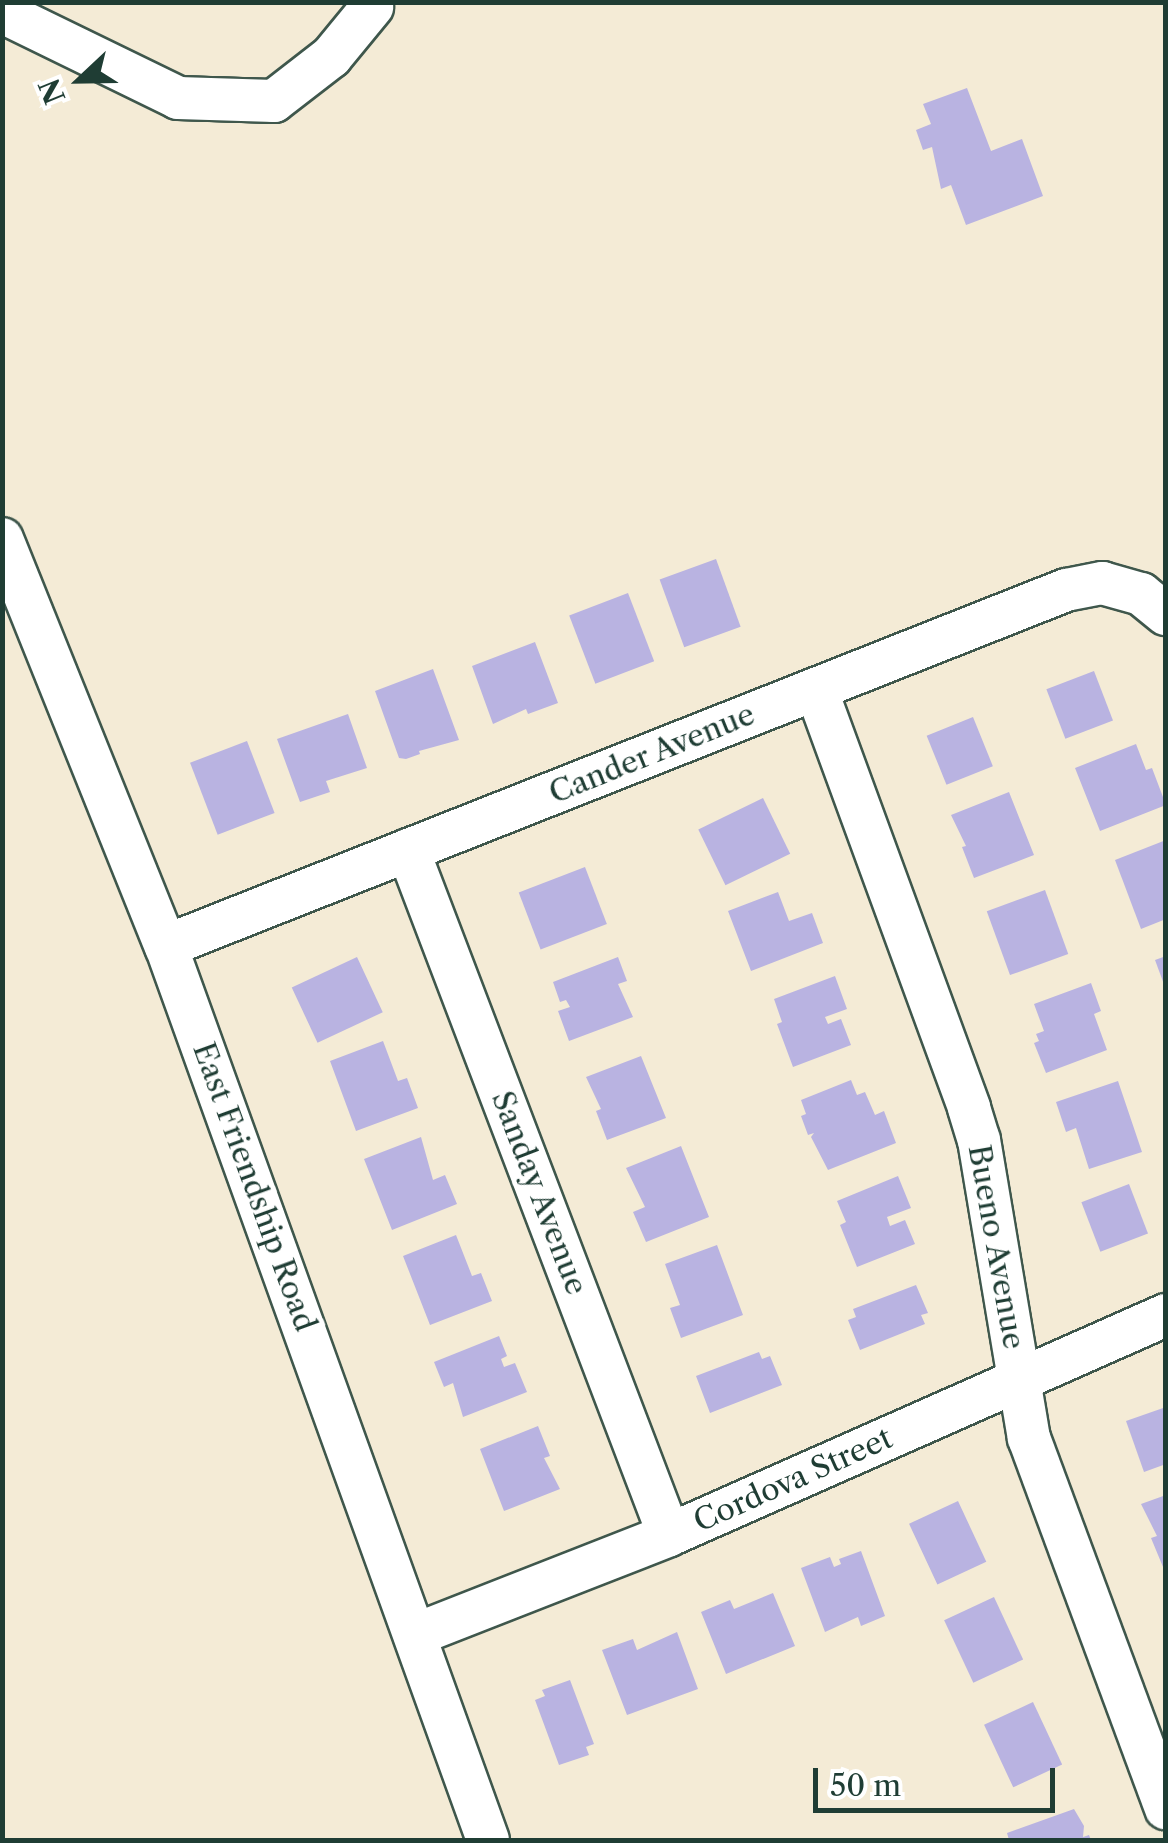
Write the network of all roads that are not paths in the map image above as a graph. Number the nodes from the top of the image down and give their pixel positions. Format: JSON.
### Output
{"nodes":[{"id":1,"x":372,"y":6,"type":"dead end"},
{"id":2,"x":2,"y":12,"type":"edge"},
{"id":3,"x":2,"y":539,"type":"edge"},
{"id":4,"x":1153,"y":604,"type":"edge"},
{"id":5,"x":816,"y":688,"type":"junction"},
{"id":6,"x":408,"y":850,"type":"junction"},
{"id":7,"x":166,"y":946,"type":"junction"},
{"id":8,"x":1166,"y":1315,"type":"edge"},
{"id":9,"x":1019,"y":1379,"type":"junction"},
{"id":10,"x":670,"y":1535,"type":"junction"},
{"id":11,"x":417,"y":1634,"type":"junction"},
{"id":12,"x":1166,"y":1808,"type":"edge"},
{"id":13,"x":488,"y":1840,"type":"edge"}],
"edges":[{"from":1,"to":2,"type":"street"},
{"from":3,"to":7,"type":"street","name":"East Friendship Road"},
{"from":4,"to":5,"type":"street","name":"Cander Avenue"},
{"from":5,"to":6,"type":"street","name":"Cander Avenue"},
{"from":5,"to":9,"type":"street","name":"Bueno Avenue"},
{"from":6,"to":7,"type":"street","name":"Cander Avenue"},
{"from":6,"to":10,"type":"street","name":"Sanday Avenue"},
{"from":7,"to":11,"type":"street","name":"East Friendship Road"},
{"from":8,"to":9,"type":"street","name":"Cordova Street"},
{"from":9,"to":10,"type":"street","name":"Cordova Street"},
{"from":9,"to":12,"type":"street","name":"Bueno Avenue"},
{"from":10,"to":11,"type":"street","name":"Cordova Street"},
{"from":11,"to":13,"type":"street","name":"East Friendship Road"}]}
